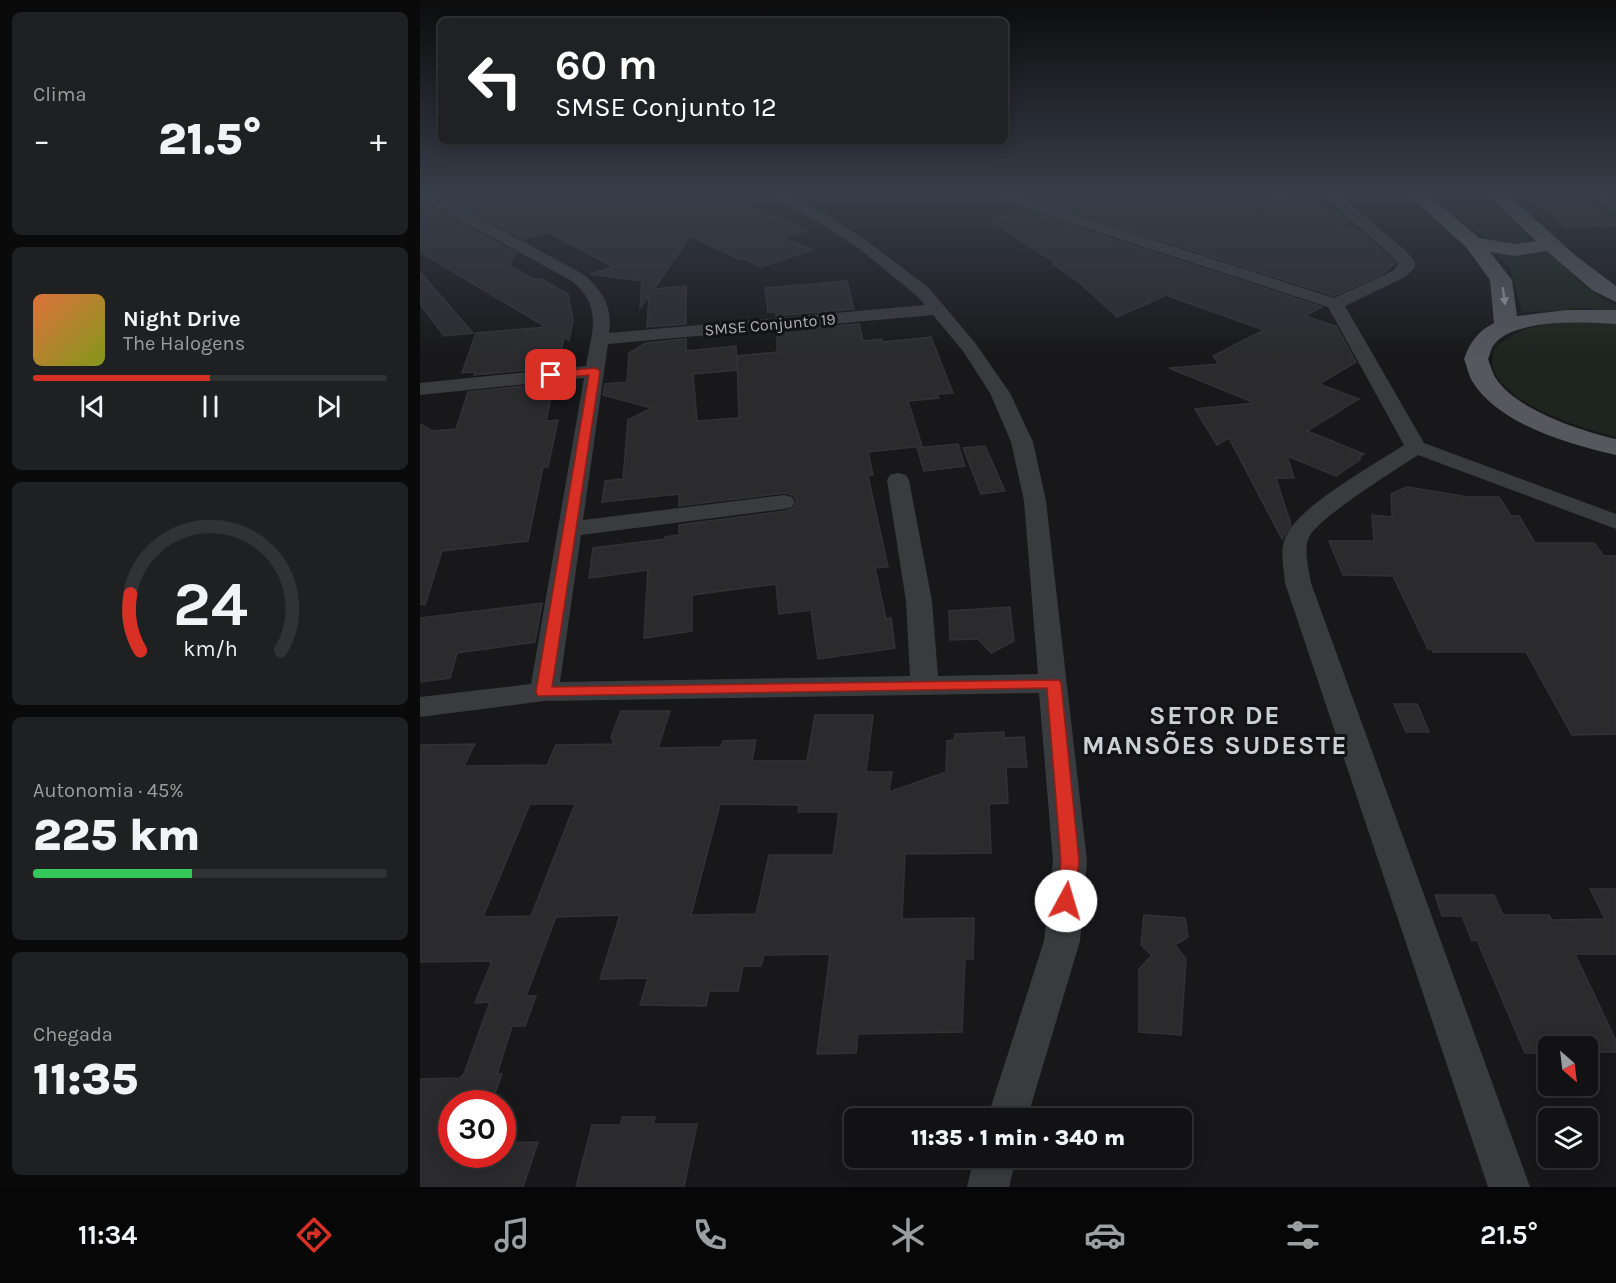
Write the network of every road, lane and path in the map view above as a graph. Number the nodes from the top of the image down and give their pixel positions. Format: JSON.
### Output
{"nodes":[{"id":1,"x":523,"y":246,"type":"edge"},
{"id":2,"x":865,"y":246,"type":"edge"},
{"id":3,"x":1168,"y":246,"type":"edge"},
{"id":4,"x":1391,"y":246,"type":"edge"},
{"id":5,"x":1476,"y":246,"type":"edge"},
{"id":6,"x":1493,"y":246,"type":"edge"},
{"id":7,"x":1537,"y":246,"type":"edge"},
{"id":8,"x":1555,"y":246,"type":"edge"},
{"id":9,"x":1616,"y":295,"type":"edge"},
{"id":10,"x":1335,"y":304,"type":"junction"},
{"id":11,"x":939,"y":309,"type":"junction"},
{"id":12,"x":1616,"y":317,"type":"edge"},
{"id":13,"x":1506,"y":327,"type":"junction"},
{"id":14,"x":602,"y":339,"type":"junction"},
{"id":15,"x":595,"y":371,"type":"junction"},
{"id":16,"x":420,"y":389,"type":"edge"},
{"id":17,"x":1416,"y":447,"type":"junction"},
{"id":18,"x":1612,"y":448,"type":"edge"},
{"id":19,"x":898,"y":480,"type":"dead end"},
{"id":20,"x":784,"y":502,"type":"dead end"},
{"id":21,"x":1616,"y":522,"type":"edge"},
{"id":22,"x":570,"y":529,"type":"junction"},
{"id":23,"x":1054,"y":683,"type":"junction"},
{"id":24,"x":926,"y":687,"type":"junction"},
{"id":25,"x":544,"y":692,"type":"junction"},
{"id":26,"x":420,"y":707,"type":"edge"},
{"id":27,"x":1010,"y":1108,"type":"edge"},
{"id":28,"x":992,"y":1168,"type":"edge"},
{"id":29,"x":988,"y":1187,"type":"edge"},
{"id":30,"x":1509,"y":1187,"type":"edge"}],
"edges":[{"from":1,"to":14,"type":"street"},
{"from":2,"to":11,"type":"street"},
{"from":3,"to":10,"type":"street"},
{"from":4,"to":10,"type":"street"},
{"from":5,"to":13,"type":"main road","one_way":true},
{"from":6,"to":7,"type":"main road"},
{"from":8,"to":9,"type":"main road"},
{"from":10,"to":17,"type":"street"},
{"from":11,"to":14,"type":"street","name":"SMSE Conjunto 19"},
{"from":11,"to":23,"type":"street"},
{"from":12,"to":13,"type":"main road"},
{"from":13,"to":18,"type":"main road"},
{"from":14,"to":15,"type":"street"},
{"from":15,"to":16,"type":"street"},
{"from":15,"to":22,"type":"street"},
{"from":17,"to":21,"type":"street"},
{"from":17,"to":30,"type":"street"},
{"from":19,"to":24,"type":"street"},
{"from":20,"to":22,"type":"street"},
{"from":22,"to":25,"type":"street"},
{"from":23,"to":24,"type":"street"},
{"from":23,"to":27,"type":"street"},
{"from":24,"to":25,"type":"street"},
{"from":25,"to":26,"type":"street"},
{"from":28,"to":29,"type":"street"}]}
